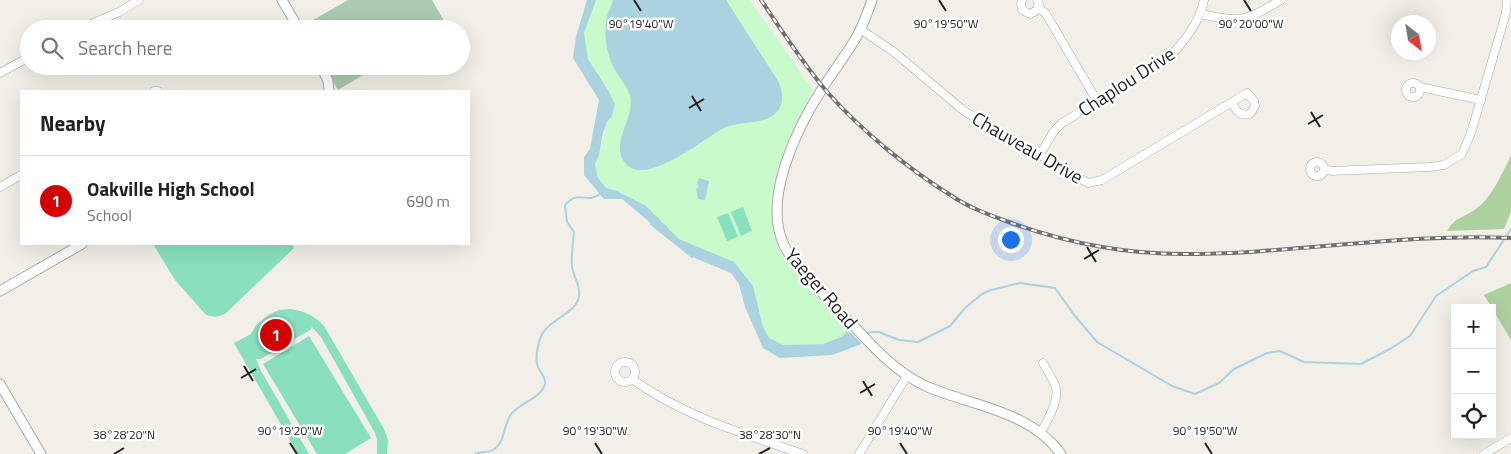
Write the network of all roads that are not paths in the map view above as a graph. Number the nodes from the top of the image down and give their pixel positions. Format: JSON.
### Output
{"nodes":[{"id":1,"x":139,"y":0,"type":"edge"},
{"id":2,"x":282,"y":0,"type":"edge"},
{"id":3,"x":872,"y":0,"type":"edge"},
{"id":4,"x":1022,"y":0,"type":"edge"},
{"id":5,"x":1204,"y":0,"type":"edge"},
{"id":6,"x":1281,"y":0,"type":"edge"},
{"id":7,"x":1507,"y":0,"type":"edge"},
{"id":8,"x":1038,"y":4,"type":"edge"},
{"id":9,"x":1201,"y":14,"type":"junction"},
{"id":10,"x":101,"y":20,"type":"edge"},
{"id":11,"x":294,"y":20,"type":"edge"},
{"id":12,"x":860,"y":29,"type":"junction"},
{"id":13,"x":20,"y":62,"type":"edge"},
{"id":14,"x":0,"y":73,"type":"edge"},
{"id":15,"x":325,"y":75,"type":"edge"},
{"id":16,"x":1420,"y":87,"type":"dead end"},
{"id":17,"x":329,"y":90,"type":"edge"},
{"id":18,"x":1481,"y":100,"type":"junction"},
{"id":19,"x":1097,"y":101,"type":"junction"},
{"id":20,"x":1232,"y":102,"type":"dead end"},
{"id":21,"x":1039,"y":156,"type":"junction"},
{"id":22,"x":1324,"y":170,"type":"dead end"},
{"id":23,"x":20,"y":176,"type":"edge"},
{"id":24,"x":0,"y":187,"type":"edge"},
{"id":25,"x":80,"y":245,"type":"edge"},
{"id":26,"x":0,"y":291,"type":"edge"},
{"id":27,"x":1043,"y":363,"type":"dead end"},
{"id":28,"x":907,"y":376,"type":"junction"},
{"id":29,"x":632,"y":379,"type":"dead end"},
{"id":30,"x":0,"y":384,"type":"edge"},
{"id":31,"x":1040,"y":433,"type":"junction"},
{"id":32,"x":1511,"y":438,"type":"edge"},
{"id":33,"x":40,"y":454,"type":"edge"},
{"id":34,"x":802,"y":454,"type":"edge"},
{"id":35,"x":859,"y":454,"type":"edge"},
{"id":36,"x":1061,"y":454,"type":"edge"},
{"id":37,"x":1484,"y":454,"type":"edge"}],
"edges":[{"from":1,"to":10,"type":"street"},
{"from":2,"to":11,"type":"street"},
{"from":3,"to":12,"type":"street","name":"Yaeger Road"},
{"from":4,"to":8,"type":"street"},
{"from":5,"to":9,"type":"street","name":"Chaplou Drive"},
{"from":6,"to":9,"type":"street"},
{"from":7,"to":18,"type":"street"},
{"from":8,"to":19,"type":"street"},
{"from":9,"to":19,"type":"street","name":"Chaplou Drive"},
{"from":12,"to":21,"type":"street","name":"Chauveau Drive"},
{"from":12,"to":28,"type":"street","name":"Yaeger Road"},
{"from":13,"to":14,"type":"street"},
{"from":15,"to":17,"type":"street"},
{"from":16,"to":18,"type":"street"},
{"from":18,"to":22,"type":"street"},
{"from":19,"to":21,"type":"street","name":"Chaplou Drive"},
{"from":20,"to":21,"type":"street","name":"Chauveau Drive"},
{"from":23,"to":24,"type":"street"},
{"from":25,"to":26,"type":"street"},
{"from":27,"to":31,"type":"street"},
{"from":28,"to":31,"type":"street","name":"Yaeger Road"},
{"from":28,"to":35,"type":"street"},
{"from":29,"to":34,"type":"street"},
{"from":30,"to":33,"type":"street"},
{"from":31,"to":36,"type":"street","name":"Yaeger Road"},
{"from":32,"to":37,"type":"street"}]}
